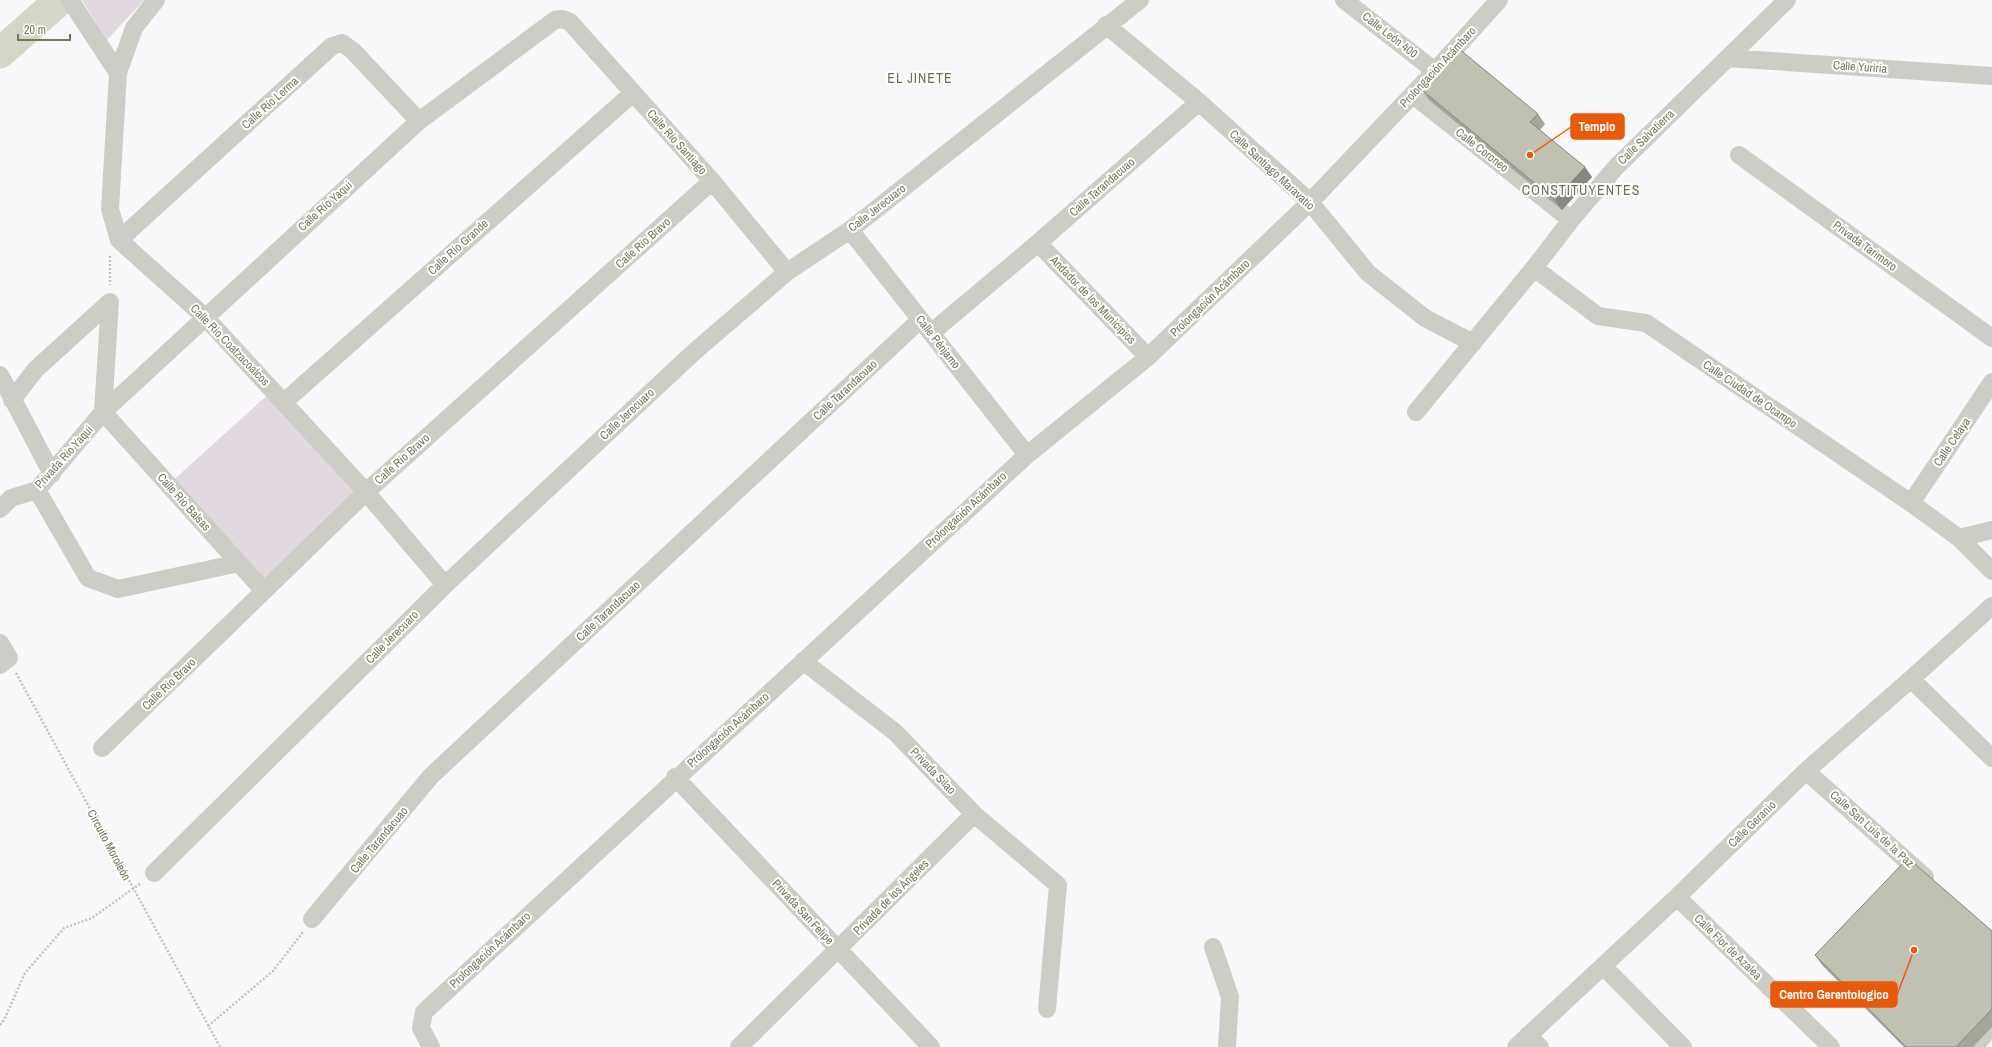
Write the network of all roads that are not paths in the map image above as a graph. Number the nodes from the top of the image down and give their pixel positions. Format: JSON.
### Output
{"nodes":[{"id":1,"x":70,"y":0,"type":"edge"},
{"id":2,"x":156,"y":0,"type":"edge"},
{"id":3,"x":1140,"y":0,"type":"edge"},
{"id":4,"x":1344,"y":0,"type":"edge"},
{"id":5,"x":1499,"y":0,"type":"edge"},
{"id":6,"x":1787,"y":0,"type":"edge"},
{"id":7,"x":562,"y":19,"type":"joint"},
{"id":8,"x":1106,"y":26,"type":"junction"},
{"id":9,"x":1727,"y":58,"type":"junction"},
{"id":10,"x":1436,"y":71,"type":"junction"},
{"id":11,"x":118,"y":73,"type":"junction"},
{"id":12,"x":1992,"y":76,"type":"edge"},
{"id":13,"x":633,"y":93,"type":"junction"},
{"id":14,"x":1413,"y":95,"type":"junction"},
{"id":15,"x":1198,"y":102,"type":"junction"},
{"id":16,"x":419,"y":121,"type":"junction"},
{"id":17,"x":1739,"y":155,"type":"dead end"},
{"id":18,"x":712,"y":181,"type":"junction"},
{"id":19,"x":1310,"y":202,"type":"junction"},
{"id":20,"x":1571,"y":220,"type":"junction"},
{"id":21,"x":850,"y":230,"type":"junction"},
{"id":22,"x":119,"y":240,"type":"junction"},
{"id":23,"x":1038,"y":243,"type":"junction"},
{"id":24,"x":1534,"y":268,"type":"junction"},
{"id":25,"x":787,"y":272,"type":"junction"},
{"id":26,"x":205,"y":317,"type":"junction"},
{"id":27,"x":926,"y":326,"type":"junction"},
{"id":28,"x":1992,"y":338,"type":"edge"},
{"id":29,"x":1473,"y":343,"type":"junction"},
{"id":30,"x":1148,"y":358,"type":"junction"},
{"id":31,"x":0,"y":375,"type":"edge"},
{"id":32,"x":1992,"y":382,"type":"edge"},
{"id":33,"x":12,"y":400,"type":"junction"},
{"id":34,"x":284,"y":402,"type":"junction"},
{"id":35,"x":103,"y":412,"type":"junction"},
{"id":36,"x":1416,"y":412,"type":"dead end"},
{"id":37,"x":1027,"y":454,"type":"junction"},
{"id":38,"x":52,"y":474,"type":"junction"},
{"id":39,"x":37,"y":490,"type":"junction"},
{"id":40,"x":366,"y":492,"type":"junction"},
{"id":41,"x":1911,"y":503,"type":"junction"},
{"id":42,"x":0,"y":509,"type":"edge"},
{"id":43,"x":1992,"y":530,"type":"edge"},
{"id":44,"x":1959,"y":538,"type":"junction"},
{"id":45,"x":239,"y":563,"type":"junction"},
{"id":46,"x":1992,"y":571,"type":"edge"},
{"id":47,"x":445,"y":585,"type":"junction"},
{"id":48,"x":264,"y":592,"type":"junction"},
{"id":49,"x":1992,"y":606,"type":"edge"},
{"id":50,"x":803,"y":661,"type":"junction"},
{"id":51,"x":1911,"y":680,"type":"junction"},
{"id":52,"x":102,"y":748,"type":"dead end"},
{"id":53,"x":1992,"y":758,"type":"edge"},
{"id":54,"x":1806,"y":771,"type":"junction"},
{"id":55,"x":675,"y":778,"type":"junction"},
{"id":56,"x":974,"y":814,"type":"junction"},
{"id":57,"x":154,"y":873,"type":"road end"},
{"id":58,"x":1939,"y":889,"type":"edge"},
{"id":59,"x":1677,"y":897,"type":"junction"},
{"id":60,"x":312,"y":919,"type":"road end"},
{"id":61,"x":1213,"y":947,"type":"dead end"},
{"id":62,"x":838,"y":950,"type":"junction"},
{"id":63,"x":1603,"y":966,"type":"junction"},
{"id":64,"x":1047,"y":1009,"type":"dead end"},
{"id":65,"x":1992,"y":1027,"type":"edge"},
{"id":66,"x":1528,"y":1043,"type":"edge"},
{"id":67,"x":431,"y":1047,"type":"edge"},
{"id":68,"x":739,"y":1047,"type":"edge"},
{"id":69,"x":931,"y":1047,"type":"edge"},
{"id":70,"x":1227,"y":1047,"type":"edge"},
{"id":71,"x":1683,"y":1047,"type":"edge"},
{"id":72,"x":1831,"y":1047,"type":"edge"},
{"id":73,"x":1973,"y":1047,"type":"edge"}],
"edges":[{"from":1,"to":11,"type":"street"},
{"from":2,"to":11,"type":"street"},
{"from":3,"to":8,"type":"street","name":"Calle Jerecuaro"},
{"from":4,"to":10,"type":"street","name":"Calle León 400"},
{"from":5,"to":10,"type":"street","name":"Prolongación Acámbaro"},
{"from":6,"to":9,"type":"street","name":"Calle Salvatierra"},
{"from":7,"to":13,"type":"street","name":"Calle Río Santiago"},
{"from":7,"to":16,"type":"street","name":"Calle Río Yaqui"},
{"from":8,"to":15,"type":"street","name":"Calle Santiago Maravatio"},
{"from":8,"to":21,"type":"street","name":"Calle Jerecuaro"},
{"from":9,"to":12,"type":"street","name":"Calle Yuriria"},
{"from":9,"to":20,"type":"street","name":"Calle Salvatierra"},
{"from":10,"to":14,"type":"street","name":"Prolongación Acámbaro"},
{"from":11,"to":22,"type":"street"},
{"from":13,"to":18,"type":"street","name":"Calle Río Santiago"},
{"from":13,"to":34,"type":"street","name":"Calle Río Grande"},
{"from":14,"to":19,"type":"street","name":"Prolongación Acámbaro"},
{"from":14,"to":20,"type":"street","name":"Calle Coroneo"},
{"from":15,"to":19,"type":"street","name":"Calle Santiago Maravatio"},
{"from":15,"to":23,"type":"street","name":"Calle Tarandacuao"},
{"from":16,"to":22,"type":"street","name":"Calle Río Lerma"},
{"from":16,"to":26,"type":"street","name":"Calle Río Yaqui"},
{"from":17,"to":28,"type":"street","name":"Privada Tarimoro"},
{"from":18,"to":25,"type":"street","name":"Calle Río Santiago"},
{"from":18,"to":40,"type":"street","name":"Calle Río Bravo"},
{"from":19,"to":29,"type":"street","name":"Calle Santiago Maravatio"},
{"from":19,"to":30,"type":"street","name":"Prolongación Acámbaro"},
{"from":20,"to":24,"type":"street","name":"Calle Salvatierra"},
{"from":21,"to":25,"type":"street","name":"Calle Jerecuaro"},
{"from":21,"to":27,"type":"street","name":"Calle Pénjamo"},
{"from":22,"to":26,"type":"street","name":"Calle Río Coatzacoalcos"},
{"from":23,"to":27,"type":"street","name":"Calle Tarandacuao"},
{"from":23,"to":30,"type":"street","name":"Andador de los Municipios"},
{"from":24,"to":29,"type":"street","name":"Calle Salvatierra"},
{"from":24,"to":41,"type":"street","name":"Calle Ciudad de Ocampo"},
{"from":25,"to":47,"type":"street","name":"Calle Jerecuaro"},
{"from":26,"to":34,"type":"street","name":"Calle Río Coatzacoalcos"},
{"from":26,"to":35,"type":"street","name":"Calle Río Yaqui"},
{"from":27,"to":37,"type":"street","name":"Calle Pénjamo"},
{"from":27,"to":60,"type":"street","name":"Calle Tarandacuao"},
{"from":29,"to":36,"type":"street","name":"Calle Salvatierra"},
{"from":30,"to":37,"type":"street","name":"Prolongación Acámbaro"},
{"from":31,"to":33,"type":"street"},
{"from":32,"to":41,"type":"street","name":"Calle Celaya"},
{"from":33,"to":35,"type":"street"},
{"from":33,"to":38,"type":"street"},
{"from":34,"to":40,"type":"street","name":"Calle Río Coatzacoalcos"},
{"from":35,"to":38,"type":"street","name":"Privada Río Yaqui"},
{"from":35,"to":45,"type":"street","name":"Calle Río Balsas"},
{"from":37,"to":50,"type":"street","name":"Prolongación Acámbaro"},
{"from":38,"to":39,"type":"street","name":"Privada Río Yaqui"},
{"from":39,"to":42,"type":"street","name":"Privada Río Yaqui"},
{"from":39,"to":45,"type":"street"},
{"from":40,"to":47,"type":"street","name":"Calle Río Coatzacoalcos"},
{"from":40,"to":48,"type":"street","name":"Calle Río Bravo"},
{"from":41,"to":44,"type":"street","name":"Calle Ciudad de Ocampo"},
{"from":43,"to":44,"type":"street"},
{"from":44,"to":46,"type":"street","name":"Calle Ciudad de Ocampo"},
{"from":45,"to":48,"type":"street","name":"Calle Río Balsas"},
{"from":47,"to":57,"type":"street","name":"Calle Jerecuaro"},
{"from":48,"to":52,"type":"street","name":"Calle Río Bravo"},
{"from":49,"to":51,"type":"street","name":"Calle Geranio"},
{"from":50,"to":55,"type":"street","name":"Prolongación Acámbaro"},
{"from":50,"to":56,"type":"street","name":"Privada Silao"},
{"from":51,"to":53,"type":"street"},
{"from":51,"to":54,"type":"street","name":"Calle Geranio"},
{"from":54,"to":58,"type":"street","name":"Calle San Luis de la Paz"},
{"from":54,"to":59,"type":"street","name":"Calle Geranio"},
{"from":55,"to":62,"type":"street","name":"Privada San Felipe"},
{"from":55,"to":67,"type":"street","name":"Prolongación Acámbaro"},
{"from":56,"to":62,"type":"street","name":"Privada de los Ángeles"},
{"from":56,"to":64,"type":"street","name":"Privada Silao"},
{"from":59,"to":63,"type":"street","name":"Calle Geranio"},
{"from":59,"to":72,"type":"street","name":"Calle Flor de Azalea"},
{"from":61,"to":70,"type":"street"},
{"from":62,"to":68,"type":"street","name":"Privada de los Ángeles"},
{"from":62,"to":69,"type":"street","name":"Privada San Felipe"},
{"from":63,"to":66,"type":"street","name":"Calle Geranio"},
{"from":63,"to":71,"type":"street"},
{"from":65,"to":73,"type":"street"}]}
